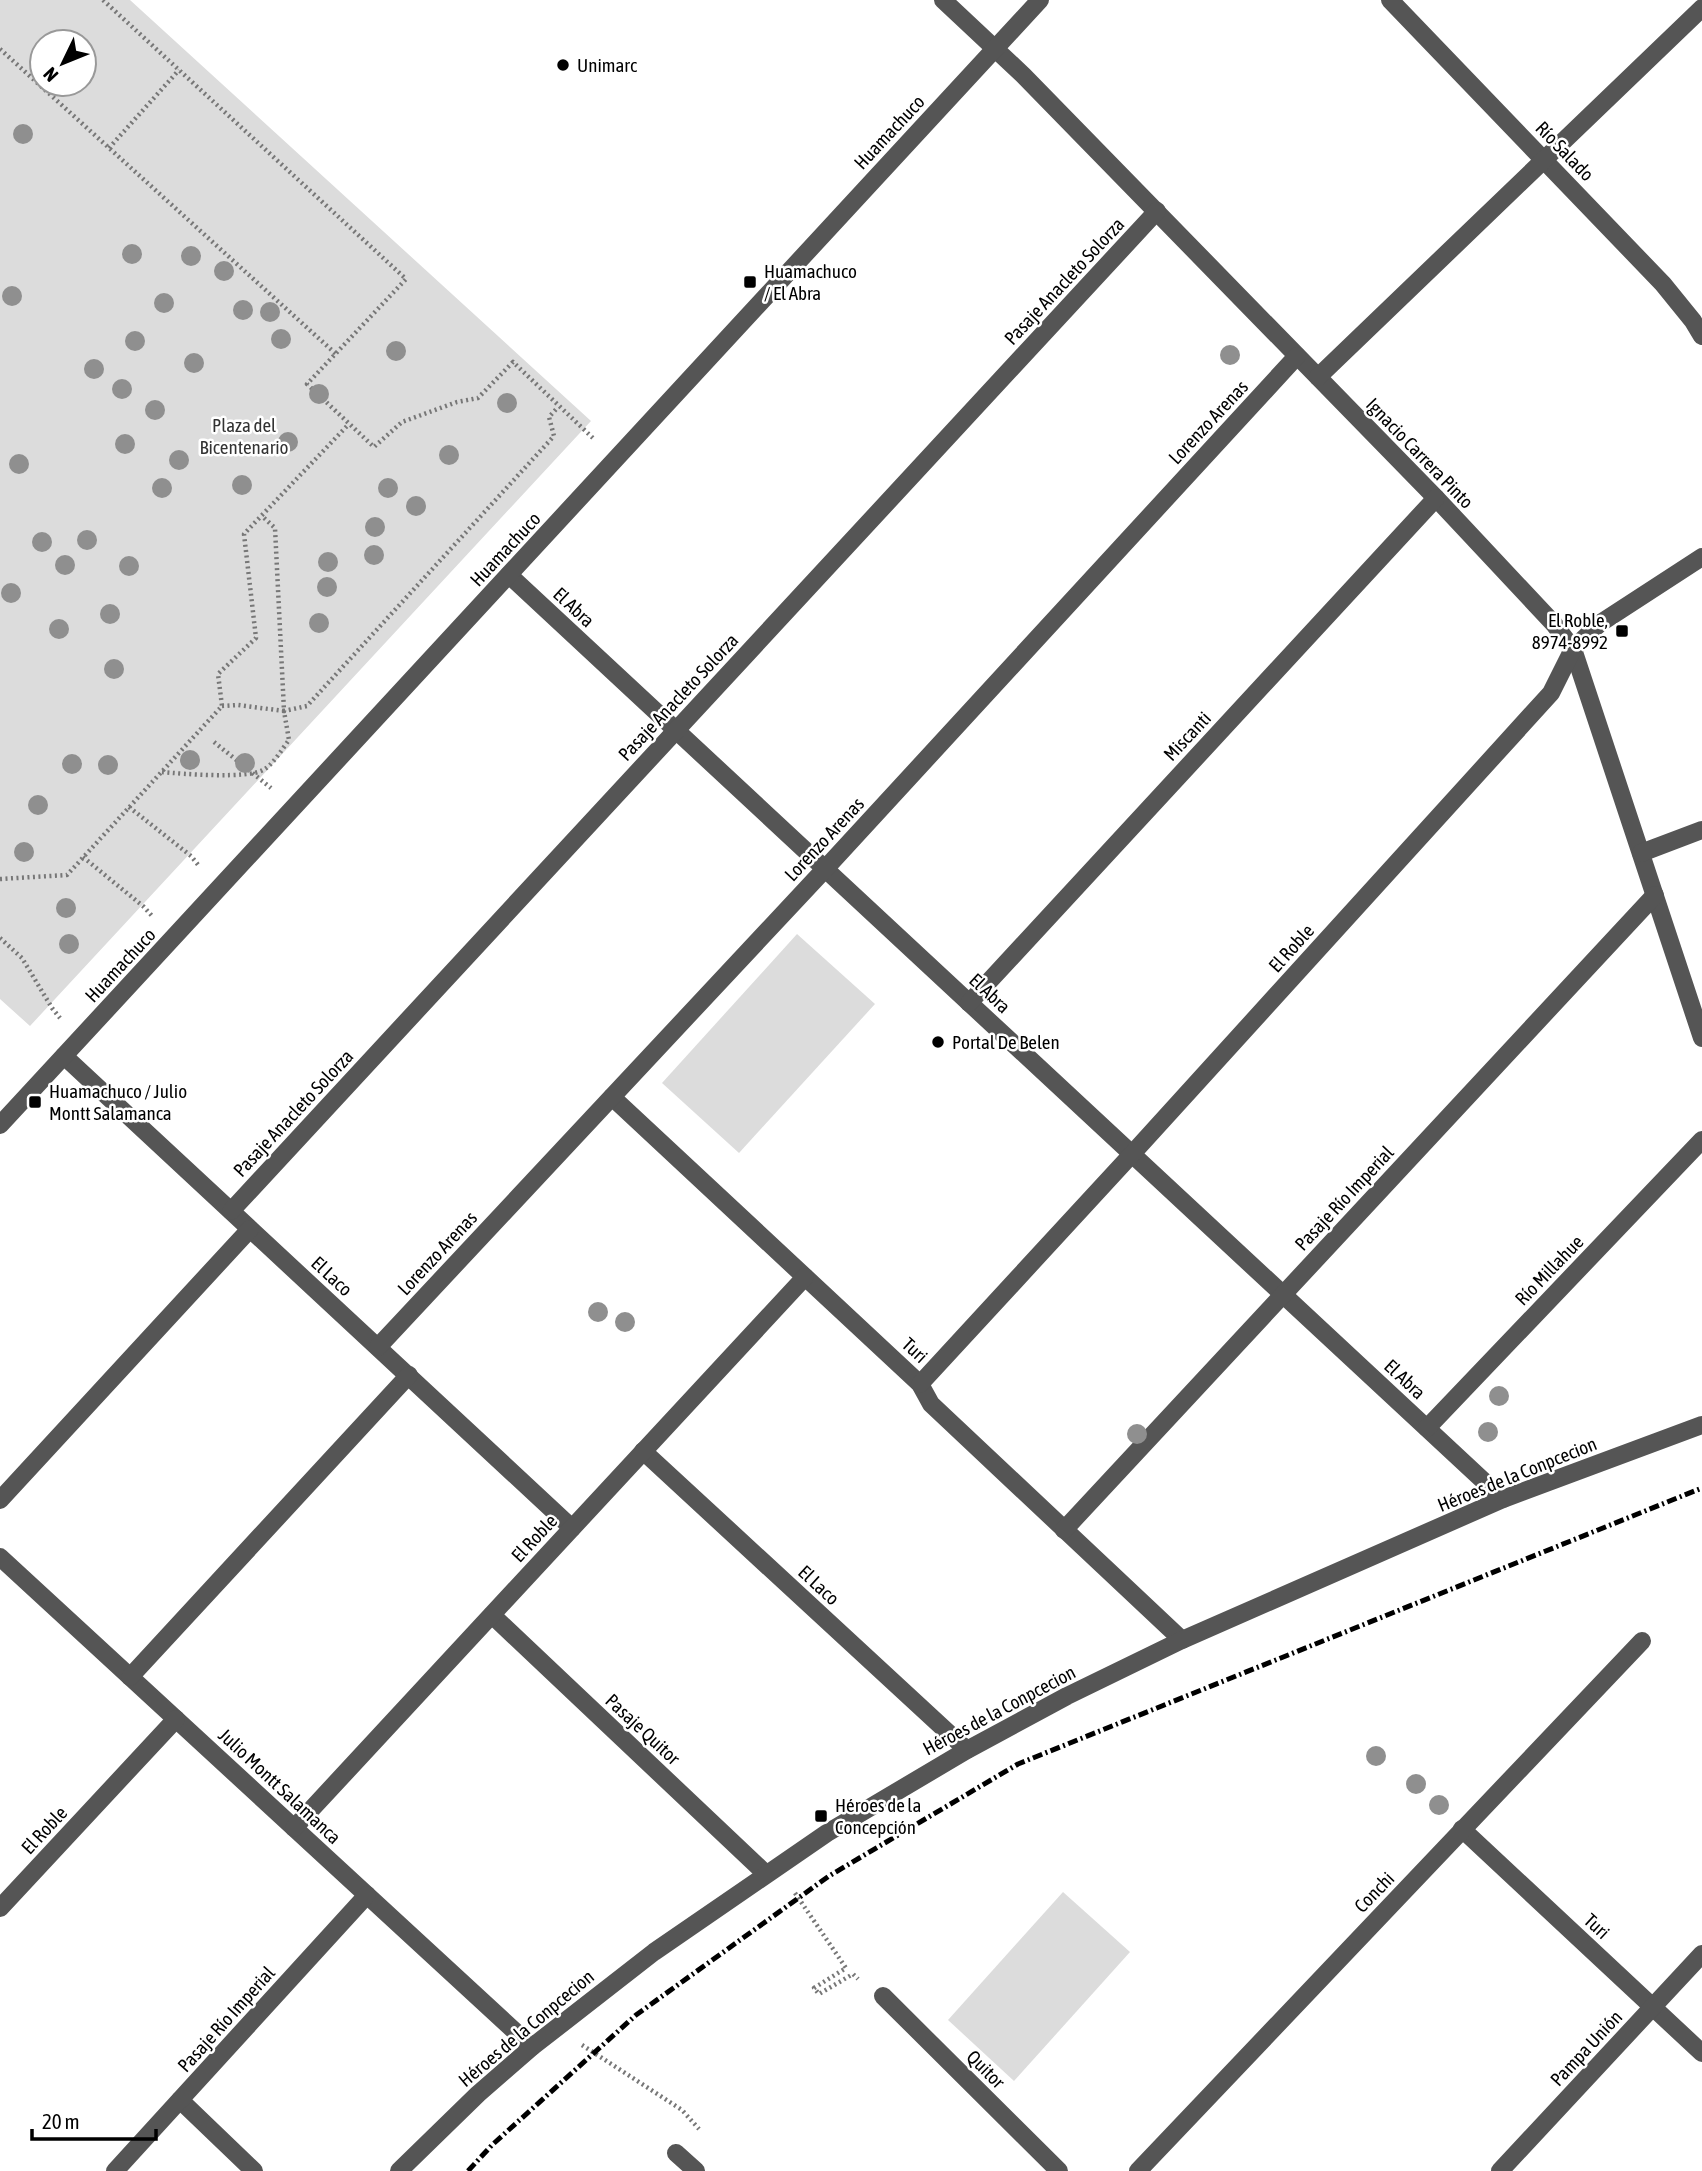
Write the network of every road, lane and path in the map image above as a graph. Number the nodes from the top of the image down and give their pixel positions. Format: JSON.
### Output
{"nodes":[{"id":1,"x":103,"y":0,"type":"edge"},
{"id":2,"x":943,"y":0,"type":"edge"},
{"id":3,"x":1040,"y":0,"type":"edge"},
{"id":4,"x":1391,"y":0,"type":"edge"},
{"id":5,"x":1702,"y":8,"type":"edge"},
{"id":6,"x":995,"y":48,"type":"junction"},
{"id":7,"x":0,"y":49,"type":"edge"},
{"id":8,"x":179,"y":70,"type":"junction"},
{"id":9,"x":109,"y":148,"type":"junction"},
{"id":10,"x":1544,"y":160,"type":"junction"},
{"id":11,"x":1157,"y":211,"type":"junction"},
{"id":12,"x":1702,"y":336,"type":"edge"},
{"id":13,"x":336,"y":354,"type":"junction"},
{"id":14,"x":1297,"y":356,"type":"junction"},
{"id":15,"x":1318,"y":377,"type":"junction"},
{"id":16,"x":558,"y":407,"type":"junction"},
{"id":17,"x":348,"y":425,"type":"junction"},
{"id":18,"x":614,"y":461,"type":"junction"},
{"id":19,"x":1436,"y":498,"type":"junction"},
{"id":20,"x":262,"y":516,"type":"junction"},
{"id":21,"x":1702,"y":557,"type":"edge"},
{"id":22,"x":509,"y":575,"type":"junction"},
{"id":23,"x":1573,"y":649,"type":"junction"},
{"id":24,"x":222,"y":706,"type":"junction"},
{"id":25,"x":284,"y":712,"type":"junction"},
{"id":26,"x":676,"y":731,"type":"junction"},
{"id":27,"x":214,"y":742,"type":"dead end"},
{"id":28,"x":162,"y":771,"type":"junction"},
{"id":29,"x":252,"y":774,"type":"junction"},
{"id":30,"x":268,"y":785,"type":"dead end"},
{"id":31,"x":129,"y":807,"type":"junction"},
{"id":32,"x":1702,"y":830,"type":"edge"},
{"id":33,"x":1641,"y":853,"type":"junction"},
{"id":34,"x":83,"y":857,"type":"junction"},
{"id":35,"x":199,"y":866,"type":"dead end"},
{"id":36,"x":825,"y":869,"type":"junction"},
{"id":37,"x":0,"y":879,"type":"edge"},
{"id":38,"x":1655,"y":895,"type":"junction"},
{"id":39,"x":152,"y":916,"type":"dead end"},
{"id":40,"x":0,"y":938,"type":"edge"},
{"id":41,"x":969,"y":1003,"type":"junction"},
{"id":42,"x":52,"y":1009,"type":"dead end"},
{"id":43,"x":1702,"y":1038,"type":"edge"},
{"id":44,"x":64,"y":1056,"type":"junction"},
{"id":45,"x":612,"y":1097,"type":"junction"},
{"id":46,"x":0,"y":1125,"type":"edge"},
{"id":47,"x":1702,"y":1140,"type":"edge"},
{"id":48,"x":1132,"y":1154,"type":"junction"},
{"id":49,"x":231,"y":1211,"type":"junction"},
{"id":50,"x":250,"y":1229,"type":"junction"},
{"id":51,"x":805,"y":1277,"type":"junction"},
{"id":52,"x":1283,"y":1294,"type":"junction"},
{"id":53,"x":378,"y":1348,"type":"junction"},
{"id":54,"x":408,"y":1375,"type":"junction"},
{"id":55,"x":920,"y":1384,"type":"junction"},
{"id":56,"x":1702,"y":1424,"type":"edge"},
{"id":57,"x":1427,"y":1428,"type":"junction"},
{"id":58,"x":643,"y":1451,"type":"junction"},
{"id":59,"x":1503,"y":1499,"type":"junction"},
{"id":60,"x":0,"y":1500,"type":"edge"},
{"id":61,"x":572,"y":1528,"type":"junction"},
{"id":62,"x":1064,"y":1530,"type":"junction"},
{"id":63,"x":0,"y":1557,"type":"edge"},
{"id":64,"x":492,"y":1615,"type":"junction"},
{"id":65,"x":1182,"y":1640,"type":"junction"},
{"id":66,"x":1642,"y":1641,"type":"dead end"},
{"id":67,"x":130,"y":1677,"type":"junction"},
{"id":68,"x":176,"y":1719,"type":"junction"},
{"id":69,"x":967,"y":1750,"type":"junction"},
{"id":70,"x":294,"y":1828,"type":"junction"},
{"id":71,"x":1462,"y":1829,"type":"junction"},
{"id":72,"x":772,"y":1870,"type":"junction"},
{"id":73,"x":367,"y":1895,"type":"junction"},
{"id":74,"x":0,"y":1908,"type":"edge"},
{"id":75,"x":1702,"y":1954,"type":"edge"},
{"id":76,"x":886,"y":1999,"type":"joint"},
{"id":77,"x":1653,"y":2007,"type":"junction"},
{"id":78,"x":555,"y":2028,"type":"junction"},
{"id":79,"x":532,"y":2046,"type":"junction"},
{"id":80,"x":1702,"y":2053,"type":"edge"},
{"id":81,"x":180,"y":2100,"type":"junction"},
{"id":82,"x":687,"y":2162,"type":"edge"},
{"id":83,"x":115,"y":2171,"type":"edge"},
{"id":84,"x":254,"y":2171,"type":"edge"},
{"id":85,"x":399,"y":2171,"type":"edge"},
{"id":86,"x":1059,"y":2171,"type":"edge"},
{"id":87,"x":1138,"y":2171,"type":"edge"},
{"id":88,"x":1500,"y":2171,"type":"edge"}],
"edges":[{"from":1,"to":8,"type":"path"},
{"from":2,"to":6,"type":"street","name":"Ignacio Carrera Pinto"},
{"from":3,"to":6,"type":"street","name":"Huamachuco"},
{"from":4,"to":10,"type":"street","name":"Río Salado"},
{"from":5,"to":10,"type":"street"},
{"from":6,"to":11,"type":"street","name":"Ignacio Carrera Pinto"},
{"from":6,"to":18,"type":"street","name":"Huamachuco"},
{"from":7,"to":9,"type":"path"},
{"from":8,"to":9,"type":"path"},
{"from":8,"to":13,"type":"path"},
{"from":9,"to":13,"type":"path"},
{"from":10,"to":12,"type":"street","name":"Río Salado"},
{"from":10,"to":15,"type":"street"},
{"from":11,"to":14,"type":"street","name":"Ignacio Carrera Pinto"},
{"from":11,"to":26,"type":"street","name":"Pasaje Anacleto Solorza"},
{"from":13,"to":17,"type":"path"},
{"from":14,"to":15,"type":"street","name":"Ignacio Carrera Pinto"},
{"from":14,"to":36,"type":"street","name":"Lorenzo Arenas"},
{"from":15,"to":19,"type":"street","name":"Ignacio Carrera Pinto"},
{"from":16,"to":17,"type":"path"},
{"from":16,"to":18,"type":"path"},
{"from":16,"to":25,"type":"path"},
{"from":17,"to":20,"type":"path"},
{"from":18,"to":22,"type":"street","name":"Huamachuco"},
{"from":19,"to":23,"type":"street","name":"Ignacio Carrera Pinto"},
{"from":19,"to":41,"type":"street","name":"Miscanti"},
{"from":20,"to":24,"type":"path"},
{"from":20,"to":25,"type":"path"},
{"from":21,"to":23,"type":"street","name":"El Roble"},
{"from":22,"to":26,"type":"street","name":"El Abra"},
{"from":22,"to":44,"type":"street","name":"Huamachuco"},
{"from":23,"to":33,"type":"street","name":"Ignacio Carrera Pinto"},
{"from":23,"to":48,"type":"street","name":"El Roble"},
{"from":24,"to":25,"type":"path"},
{"from":24,"to":28,"type":"path"},
{"from":25,"to":29,"type":"path"},
{"from":26,"to":36,"type":"street","name":"El Abra"},
{"from":26,"to":49,"type":"street","name":"Pasaje Anacleto Solorza"},
{"from":27,"to":29,"type":"path"},
{"from":28,"to":29,"type":"path"},
{"from":28,"to":31,"type":"path"},
{"from":29,"to":30,"type":"path"},
{"from":31,"to":34,"type":"path"},
{"from":31,"to":35,"type":"path"},
{"from":32,"to":33,"type":"street"},
{"from":33,"to":38,"type":"street","name":"Ignacio Carrera Pinto"},
{"from":34,"to":37,"type":"path"},
{"from":34,"to":39,"type":"path"},
{"from":36,"to":41,"type":"street","name":"El Abra"},
{"from":36,"to":45,"type":"street","name":"Lorenzo Arenas"},
{"from":38,"to":43,"type":"street","name":"Ignacio Carrera Pinto"},
{"from":38,"to":52,"type":"street","name":"Pasaje Río Imperial"},
{"from":40,"to":42,"type":"path"},
{"from":41,"to":48,"type":"street","name":"El Abra"},
{"from":44,"to":46,"type":"street","name":"Huamachuco"},
{"from":44,"to":49,"type":"street","name":"El Laco"},
{"from":45,"to":51,"type":"street","name":"Turi"},
{"from":45,"to":53,"type":"street","name":"Lorenzo Arenas"},
{"from":47,"to":57,"type":"street","name":"Río Millahue"},
{"from":48,"to":52,"type":"street","name":"El Abra"},
{"from":48,"to":55,"type":"street","name":"El Roble"},
{"from":49,"to":50,"type":"street","name":"El Laco"},
{"from":50,"to":53,"type":"street","name":"El Laco"},
{"from":50,"to":60,"type":"street"},
{"from":51,"to":55,"type":"street","name":"Turi"},
{"from":51,"to":58,"type":"street","name":"El Roble"},
{"from":52,"to":57,"type":"street","name":"El Abra"},
{"from":52,"to":62,"type":"street","name":"Pasaje Río Imperial"},
{"from":53,"to":54,"type":"street","name":"El Laco"},
{"from":54,"to":61,"type":"street","name":"El Laco"},
{"from":54,"to":67,"type":"street"},
{"from":55,"to":62,"type":"street","name":"Turi"},
{"from":56,"to":59,"type":"street","name":"Héroes de la Conpcecion"},
{"from":57,"to":59,"type":"street","name":"El Abra"},
{"from":58,"to":61,"type":"street","name":"El Roble"},
{"from":58,"to":69,"type":"street","name":"El Laco"},
{"from":59,"to":65,"type":"street","name":"Héroes de la Conpcecion"},
{"from":61,"to":64,"type":"street","name":"El Roble"},
{"from":62,"to":65,"type":"street","name":"Turi"},
{"from":63,"to":67,"type":"street","name":"Julio Montt Salamanca"},
{"from":64,"to":70,"type":"street","name":"El Roble"},
{"from":64,"to":72,"type":"street","name":"Pasaje Quitor"},
{"from":65,"to":69,"type":"street","name":"Héroes de la Conpcecion"},
{"from":66,"to":71,"type":"street","name":"Conchi"},
{"from":67,"to":68,"type":"street","name":"Julio Montt Salamanca"},
{"from":68,"to":70,"type":"street","name":"Julio Montt Salamanca"},
{"from":68,"to":74,"type":"street","name":"El Roble"},
{"from":69,"to":72,"type":"street","name":"Héroes de la Conpcecion"},
{"from":70,"to":73,"type":"street","name":"Julio Montt Salamanca"},
{"from":71,"to":77,"type":"street","name":"Turi"},
{"from":71,"to":87,"type":"street","name":"Conchi"},
{"from":72,"to":76,"type":"path"},
{"from":72,"to":78,"type":"street","name":"Héroes de la Conpcecion"},
{"from":73,"to":79,"type":"street","name":"Julio Montt Salamanca"},
{"from":73,"to":81,"type":"street","name":"Pasaje Río Imperial"},
{"from":75,"to":77,"type":"street","name":"Pampa Unión"},
{"from":76,"to":86,"type":"street","name":"Quitor"},
{"from":77,"to":80,"type":"street","name":"Turi"},
{"from":77,"to":88,"type":"street","name":"Pampa Unión"},
{"from":78,"to":79,"type":"street","name":"Héroes de la Conpcecion"},
{"from":78,"to":82,"type":"path"},
{"from":79,"to":85,"type":"street","name":"Héroes de la Conpcecion"},
{"from":81,"to":83,"type":"street","name":"Pasaje Río Imperial"},
{"from":81,"to":84,"type":"street"}]}
